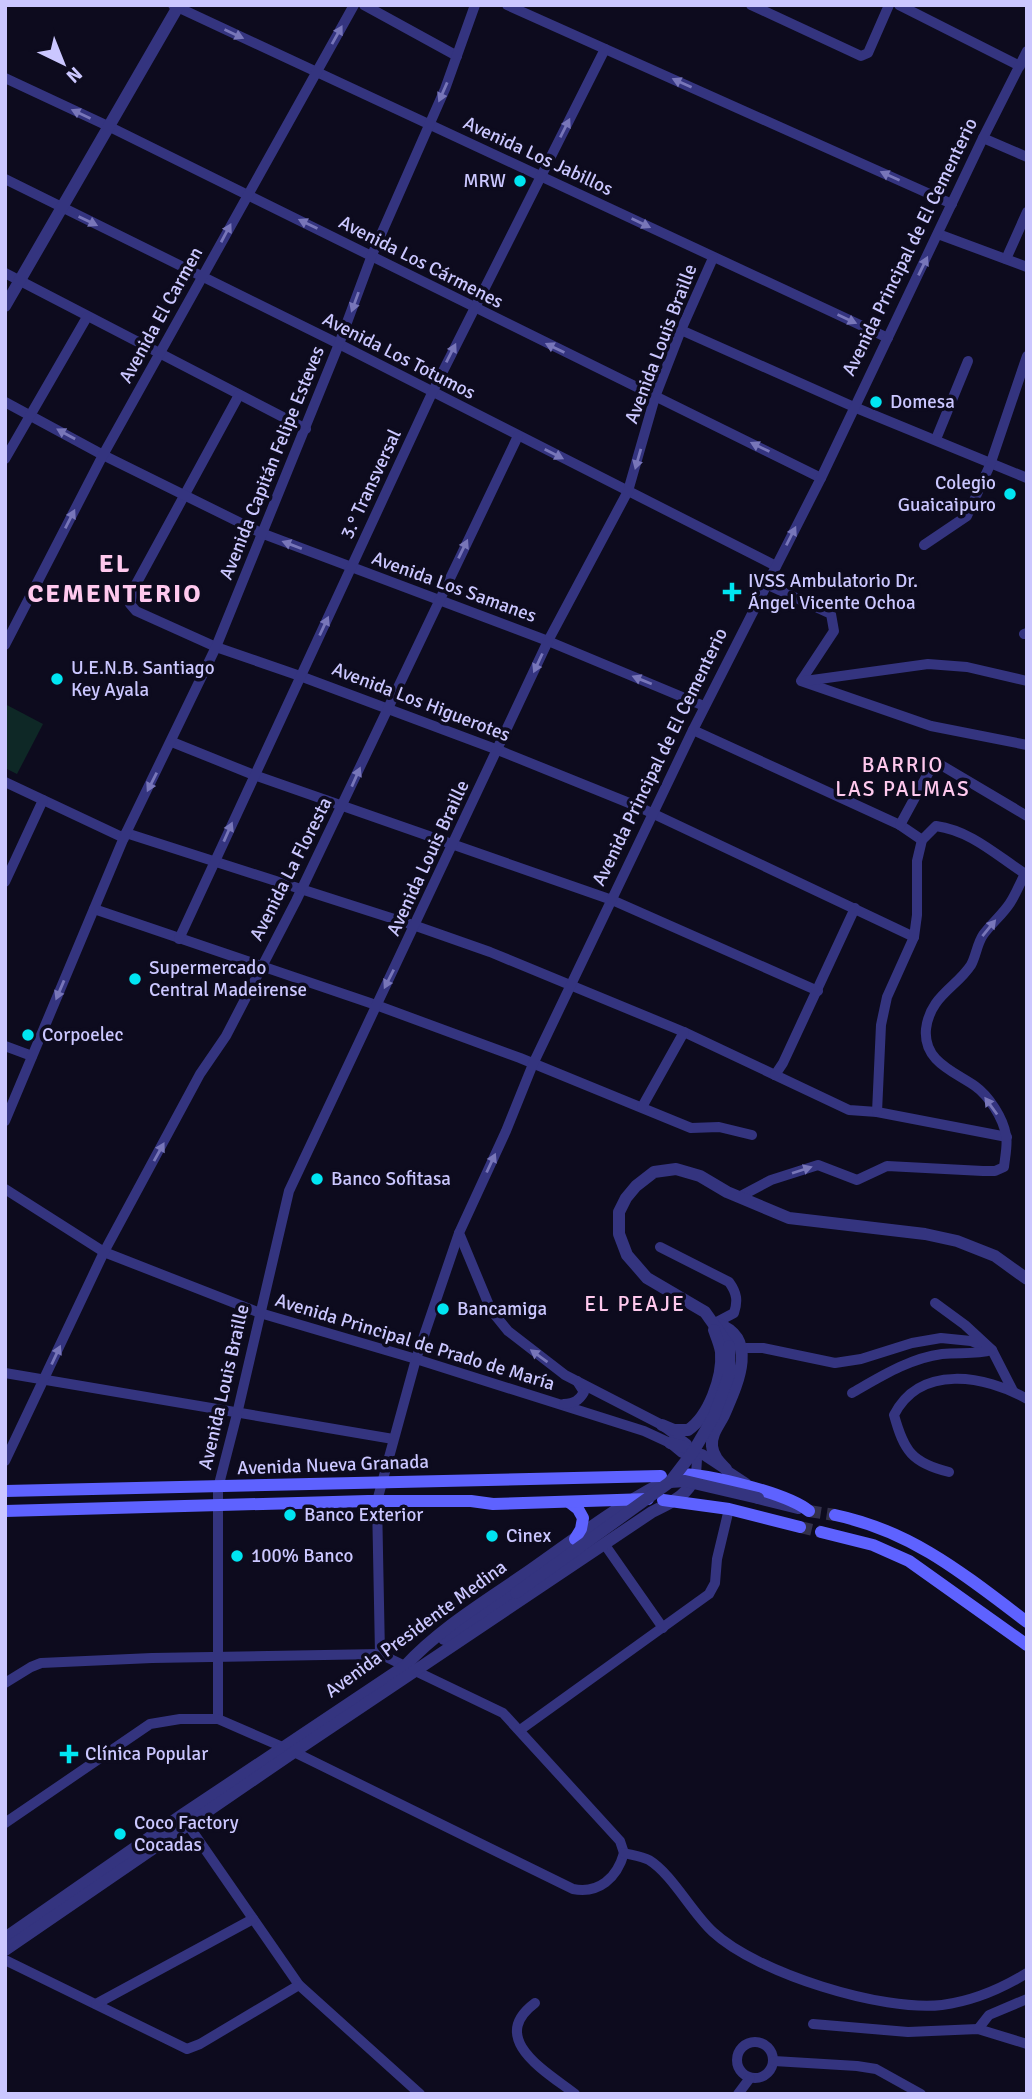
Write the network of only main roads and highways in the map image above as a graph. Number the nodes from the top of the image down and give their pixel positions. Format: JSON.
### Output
{"nodes":[{"id":1,"x":5,"y":1491,"type":"edge"},
{"id":2,"x":760,"y":1495,"type":"road end"},
{"id":3,"x":648,"y":1499,"type":"dead end"},
{"id":4,"x":669,"y":1501,"type":"road end"},
{"id":5,"x":569,"y":1502,"type":"junction"},
{"id":6,"x":5,"y":1511,"type":"edge"},
{"id":7,"x":835,"y":1515,"type":"tunnel mouth"},
{"id":8,"x":800,"y":1527,"type":"tunnel mouth"},
{"id":9,"x":821,"y":1532,"type":"tunnel mouth"},
{"id":10,"x":575,"y":1539,"type":"road end"},
{"id":11,"x":1027,"y":1622,"type":"edge"},
{"id":12,"x":1027,"y":1645,"type":"edge"}],
"edges":[{"from":1,"to":2,"type":"main road","name":"Avenida Nueva Granada"},
{"from":3,"to":5,"type":"main road","name":"Avenida Nueva Granada"},
{"from":4,"to":8,"type":"main road"},
{"from":5,"to":6,"type":"main road","name":"Avenida Nueva Granada"},
{"from":5,"to":10,"type":"main road"},
{"from":7,"to":11,"type":"main road"},
{"from":9,"to":12,"type":"main road"}]}
